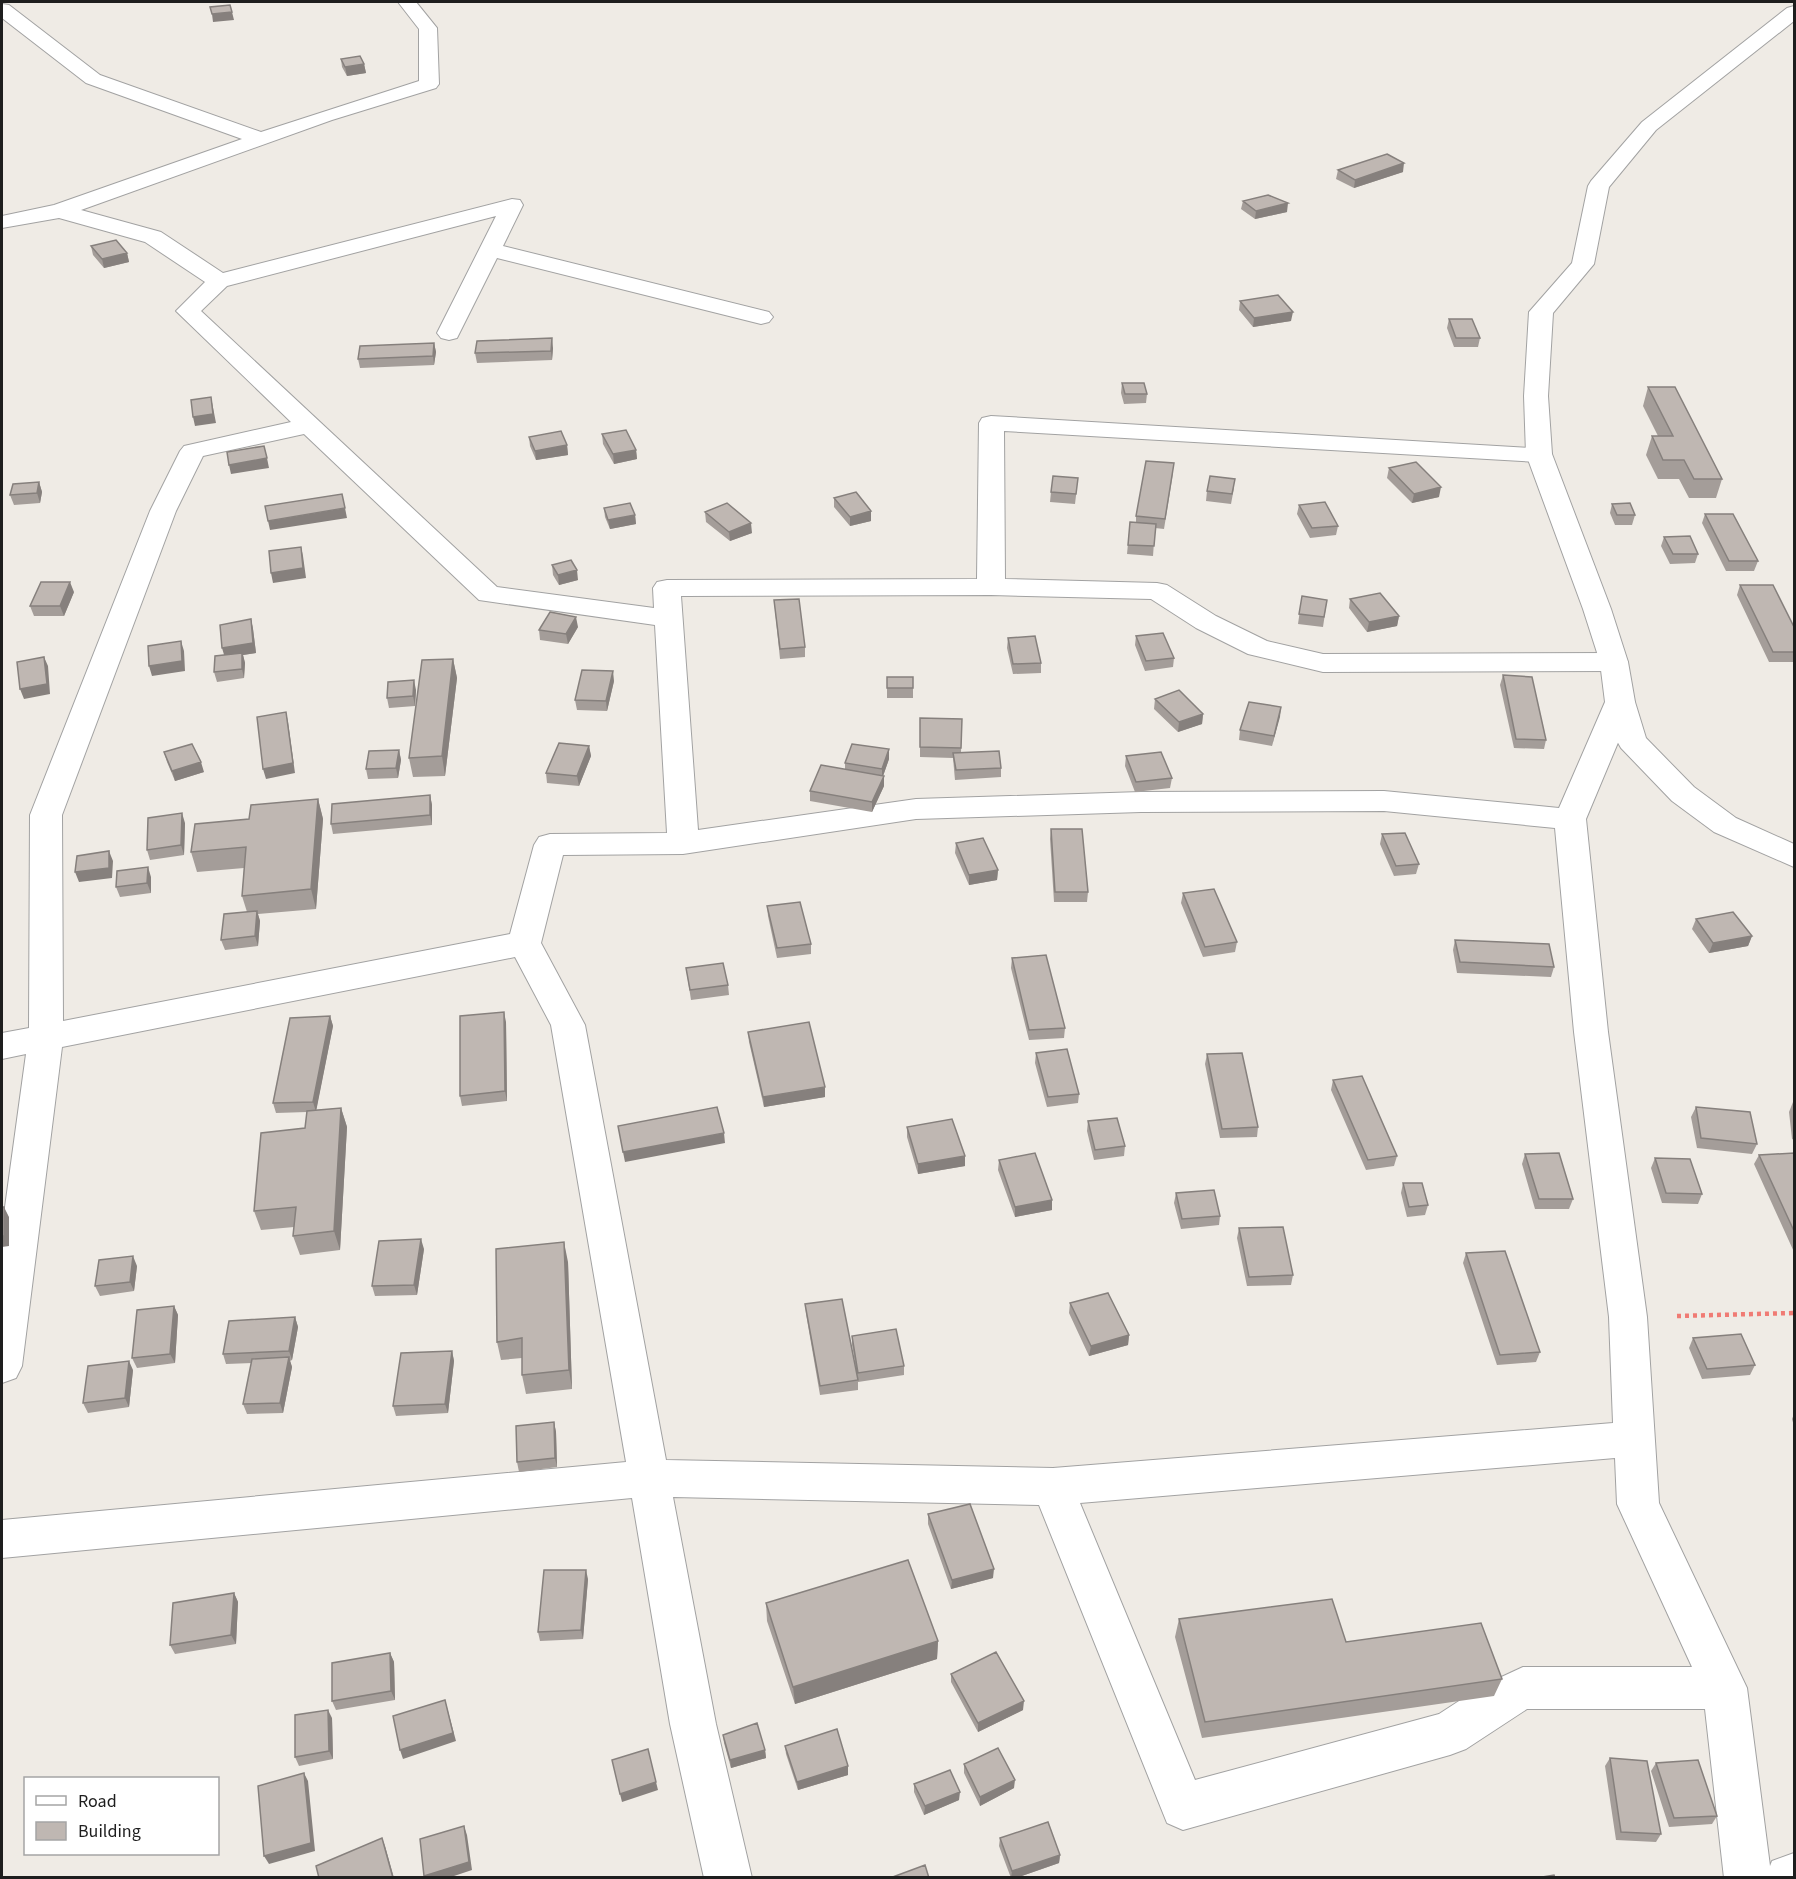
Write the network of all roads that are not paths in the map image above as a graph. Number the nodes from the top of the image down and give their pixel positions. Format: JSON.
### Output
{"nodes":[{"id":1,"x":407,"y":2,"type":"edge"},
{"id":2,"x":2,"y":9,"type":"edge"},
{"id":3,"x":1794,"y":12,"type":"edge"},
{"id":4,"x":262,"y":139,"type":"junction"},
{"id":5,"x":59,"y":211,"type":"junction"},
{"id":6,"x":2,"y":222,"type":"edge"},
{"id":7,"x":490,"y":249,"type":"junction"},
{"id":8,"x":219,"y":280,"type":"junction"},
{"id":9,"x":761,"y":316,"type":"dead end"},
{"id":10,"x":449,"y":333,"type":"dead end"},
{"id":11,"x":310,"y":425,"type":"junction"},
{"id":12,"x":1539,"y":454,"type":"junction"},
{"id":13,"x":991,"y":587,"type":"junction"},
{"id":14,"x":669,"y":618,"type":"junction"},
{"id":15,"x":1614,"y":662,"type":"junction"},
{"id":16,"x":1620,"y":702,"type":"junction"},
{"id":17,"x":1570,"y":819,"type":"junction"},
{"id":18,"x":683,"y":843,"type":"junction"},
{"id":19,"x":1794,"y":856,"type":"edge"},
{"id":20,"x":524,"y":943,"type":"junction"},
{"id":21,"x":46,"y":1037,"type":"junction"},
{"id":22,"x":2,"y":1046,"type":"edge"},
{"id":23,"x":2,"y":1366,"type":"edge"},
{"id":24,"x":1634,"y":1439,"type":"junction"},
{"id":25,"x":648,"y":1478,"type":"junction"},
{"id":26,"x":1053,"y":1487,"type":"junction"},
{"id":27,"x":2,"y":1539,"type":"edge"},
{"id":28,"x":1725,"y":1688,"type":"junction"},
{"id":29,"x":1794,"y":1877,"type":"edge"},
{"id":30,"x":729,"y":1878,"type":"edge"},
{"id":31,"x":1748,"y":1878,"type":"edge"},
{"id":32,"x":1789,"y":1878,"type":"edge"}],
"edges":[{"from":1,"to":4,"type":"street"},
{"from":2,"to":4,"type":"street"},
{"from":3,"to":12,"type":"street"},
{"from":4,"to":5,"type":"street"},
{"from":5,"to":6,"type":"street"},
{"from":5,"to":8,"type":"street"},
{"from":7,"to":8,"type":"street"},
{"from":7,"to":9,"type":"street"},
{"from":7,"to":10,"type":"street"},
{"from":8,"to":11,"type":"street"},
{"from":11,"to":14,"type":"street"},
{"from":11,"to":21,"type":"street"},
{"from":12,"to":13,"type":"street"},
{"from":12,"to":15,"type":"street"},
{"from":13,"to":14,"type":"street"},
{"from":13,"to":15,"type":"street"},
{"from":14,"to":18,"type":"street"},
{"from":15,"to":16,"type":"street"},
{"from":16,"to":17,"type":"street"},
{"from":16,"to":19,"type":"street"},
{"from":17,"to":18,"type":"street"},
{"from":17,"to":24,"type":"street"},
{"from":18,"to":20,"type":"street"},
{"from":20,"to":21,"type":"street"},
{"from":20,"to":25,"type":"street"},
{"from":21,"to":22,"type":"street"},
{"from":21,"to":23,"type":"street"},
{"from":24,"to":26,"type":"street"},
{"from":24,"to":28,"type":"street"},
{"from":25,"to":26,"type":"street"},
{"from":25,"to":27,"type":"street"},
{"from":25,"to":30,"type":"street"},
{"from":26,"to":28,"type":"street"},
{"from":28,"to":31,"type":"street"},
{"from":29,"to":32,"type":"street"}]}
